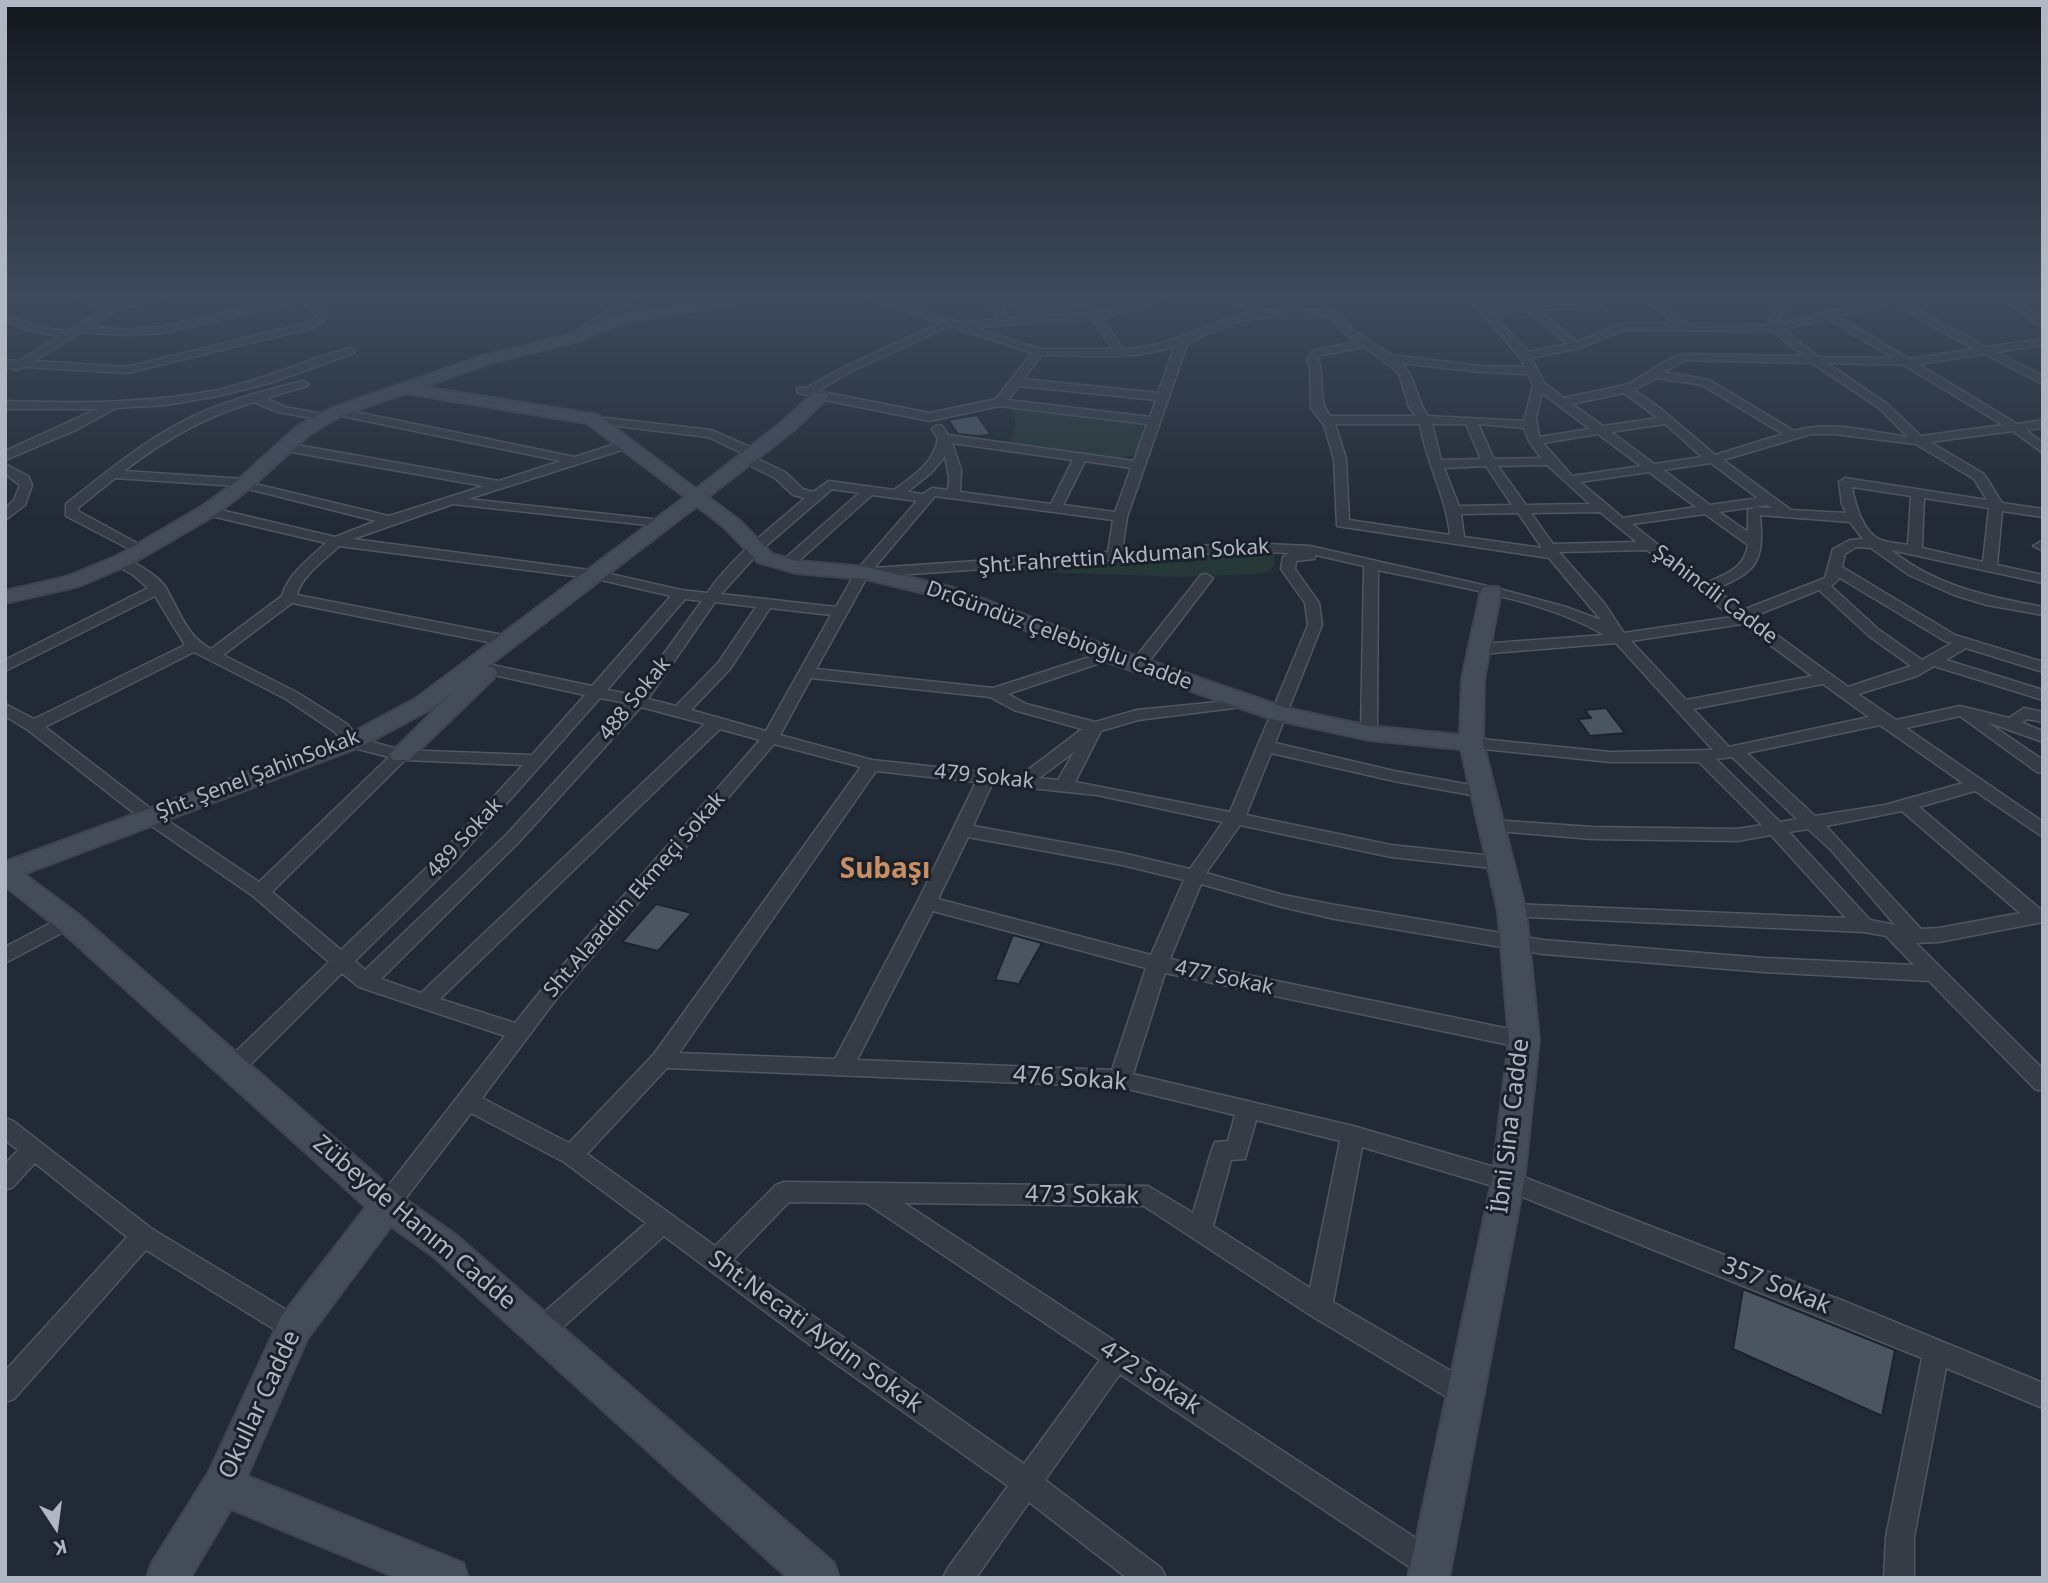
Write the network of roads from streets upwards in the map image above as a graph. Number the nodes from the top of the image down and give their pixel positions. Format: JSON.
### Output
{"nodes":[{"id":1,"x":290,"y":373,"type":"edge"},
{"id":2,"x":446,"y":373,"type":"edge"},
{"id":3,"x":841,"y":373,"type":"edge"},
{"id":4,"x":1023,"y":373,"type":"edge"},
{"id":5,"x":1171,"y":373,"type":"edge"},
{"id":6,"x":1317,"y":373,"type":"edge"},
{"id":7,"x":1404,"y":373,"type":"edge"},
{"id":8,"x":1532,"y":373,"type":"edge"},
{"id":9,"x":1834,"y":373,"type":"edge"},
{"id":10,"x":1923,"y":373,"type":"edge"},
{"id":11,"x":2027,"y":373,"type":"edge"},
{"id":12,"x":1654,"y":374,"type":"joint"},
{"id":13,"x":2043,"y":381,"type":"edge"},
{"id":14,"x":1016,"y":382,"type":"junction"},
{"id":15,"x":303,"y":384,"type":"dead end"},
{"id":16,"x":1539,"y":385,"type":"junction"},
{"id":17,"x":401,"y":388,"type":"junction"},
{"id":18,"x":1626,"y":389,"type":"junction"},
{"id":19,"x":806,"y":393,"type":"junction"},
{"id":20,"x":1162,"y":397,"type":"junction"},
{"id":21,"x":256,"y":398,"type":"junction"},
{"id":22,"x":999,"y":402,"type":"junction"},
{"id":23,"x":1562,"y":402,"type":"junction"},
{"id":24,"x":116,"y":404,"type":"junction"},
{"id":25,"x":5,"y":405,"type":"edge"},
{"id":26,"x":330,"y":415,"type":"junction"},
{"id":27,"x":930,"y":417,"type":"junction"},
{"id":28,"x":592,"y":418,"type":"junction"},
{"id":29,"x":1327,"y":420,"type":"junction"},
{"id":30,"x":1425,"y":420,"type":"junction"},
{"id":31,"x":1470,"y":420,"type":"junction"},
{"id":32,"x":1666,"y":420,"type":"junction"},
{"id":33,"x":1155,"y":421,"type":"junction"},
{"id":34,"x":2043,"y":424,"type":"edge"},
{"id":35,"x":1530,"y":425,"type":"junction"},
{"id":36,"x":2016,"y":428,"type":"junction"},
{"id":37,"x":1600,"y":432,"type":"junction"},
{"id":38,"x":1791,"y":434,"type":"junction"},
{"id":39,"x":944,"y":438,"type":"junction"},
{"id":40,"x":1918,"y":440,"type":"junction"},
{"id":41,"x":1535,"y":441,"type":"junction"},
{"id":42,"x":624,"y":445,"type":"junction"},
{"id":43,"x":286,"y":447,"type":"junction"},
{"id":44,"x":2043,"y":449,"type":"edge"},
{"id":45,"x":5,"y":456,"type":"edge"},
{"id":46,"x":749,"y":456,"type":"junction"},
{"id":47,"x":1081,"y":456,"type":"junction"},
{"id":48,"x":1714,"y":459,"type":"junction"},
{"id":49,"x":575,"y":460,"type":"junction"},
{"id":50,"x":1552,"y":461,"type":"junction"},
{"id":51,"x":1489,"y":462,"type":"junction"},
{"id":52,"x":1435,"y":464,"type":"junction"},
{"id":53,"x":1139,"y":465,"type":"junction"},
{"id":54,"x":5,"y":468,"type":"edge"},
{"id":55,"x":1651,"y":468,"type":"junction"},
{"id":56,"x":111,"y":474,"type":"junction"},
{"id":57,"x":1570,"y":480,"type":"junction"},
{"id":58,"x":244,"y":484,"type":"junction"},
{"id":59,"x":500,"y":485,"type":"junction"},
{"id":60,"x":870,"y":490,"type":"junction"},
{"id":61,"x":897,"y":494,"type":"junction"},
{"id":62,"x":1918,"y":494,"type":"junction"},
{"id":63,"x":953,"y":495,"type":"junction"},
{"id":64,"x":930,"y":496,"type":"junction"},
{"id":65,"x":694,"y":497,"type":"junction"},
{"id":66,"x":815,"y":497,"type":"junction"},
{"id":67,"x":1766,"y":497,"type":"junction"},
{"id":68,"x":451,"y":501,"type":"junction"},
{"id":69,"x":1996,"y":504,"type":"junction"},
{"id":70,"x":1603,"y":508,"type":"junction"},
{"id":71,"x":1055,"y":509,"type":"junction"},
{"id":72,"x":1707,"y":509,"type":"junction"},
{"id":73,"x":1454,"y":510,"type":"junction"},
{"id":74,"x":1520,"y":510,"type":"junction"},
{"id":75,"x":208,"y":511,"type":"junction"},
{"id":76,"x":1787,"y":513,"type":"junction"},
{"id":77,"x":2043,"y":513,"type":"edge"},
{"id":78,"x":5,"y":516,"type":"edge"},
{"id":79,"x":1120,"y":517,"type":"junction"},
{"id":80,"x":1855,"y":518,"type":"junction"},
{"id":81,"x":390,"y":520,"type":"junction"},
{"id":82,"x":1620,"y":522,"type":"junction"},
{"id":83,"x":661,"y":524,"type":"junction"},
{"id":84,"x":1457,"y":539,"type":"junction"},
{"id":85,"x":336,"y":541,"type":"junction"},
{"id":86,"x":1875,"y":544,"type":"junction"},
{"id":87,"x":1756,"y":545,"type":"junction"},
{"id":88,"x":1650,"y":546,"type":"junction"},
{"id":89,"x":755,"y":548,"type":"junction"},
{"id":90,"x":139,"y":550,"type":"junction"},
{"id":91,"x":1915,"y":551,"type":"junction"},
{"id":92,"x":1553,"y":554,"type":"junction"},
{"id":93,"x":1114,"y":556,"type":"junction"},
{"id":94,"x":120,"y":562,"type":"junction"},
{"id":95,"x":787,"y":565,"type":"junction"},
{"id":96,"x":1371,"y":565,"type":"junction"},
{"id":97,"x":1990,"y":568,"type":"junction"},
{"id":98,"x":1835,"y":569,"type":"junction"},
{"id":99,"x":864,"y":573,"type":"junction"},
{"id":100,"x":597,"y":575,"type":"junction"},
{"id":101,"x":1206,"y":578,"type":"dead end"},
{"id":102,"x":2043,"y":579,"type":"edge"},
{"id":103,"x":1822,"y":585,"type":"junction"},
{"id":104,"x":159,"y":587,"type":"junction"},
{"id":105,"x":1706,"y":589,"type":"junction"},
{"id":106,"x":1491,"y":591,"type":"junction"},
{"id":107,"x":681,"y":594,"type":"junction"},
{"id":108,"x":5,"y":597,"type":"edge"},
{"id":109,"x":714,"y":597,"type":"junction"},
{"id":110,"x":289,"y":598,"type":"junction"},
{"id":111,"x":766,"y":603,"type":"junction"},
{"id":112,"x":2043,"y":611,"type":"edge"},
{"id":113,"x":840,"y":612,"type":"junction"},
{"id":114,"x":1744,"y":617,"type":"junction"},
{"id":115,"x":1620,"y":638,"type":"junction"},
{"id":116,"x":508,"y":641,"type":"junction"},
{"id":117,"x":1962,"y":644,"type":"junction"},
{"id":118,"x":194,"y":646,"type":"junction"},
{"id":119,"x":1480,"y":649,"type":"junction"},
{"id":120,"x":1110,"y":655,"type":"junction"},
{"id":121,"x":211,"y":656,"type":"junction"},
{"id":122,"x":1138,"y":664,"type":"junction"},
{"id":123,"x":1928,"y":664,"type":"junction"},
{"id":124,"x":5,"y":666,"type":"edge"},
{"id":125,"x":481,"y":667,"type":"junction"},
{"id":126,"x":2043,"y":667,"type":"edge"},
{"id":127,"x":805,"y":673,"type":"junction"},
{"id":128,"x":1827,"y":678,"type":"junction"},
{"id":129,"x":597,"y":692,"type":"junction"},
{"id":130,"x":1847,"y":692,"type":"junction"},
{"id":131,"x":994,"y":693,"type":"junction"},
{"id":132,"x":2043,"y":695,"type":"edge"},
{"id":133,"x":638,"y":701,"type":"junction"},
{"id":134,"x":1242,"y":702,"type":"junction"},
{"id":135,"x":1682,"y":706,"type":"junction"},
{"id":136,"x":5,"y":709,"type":"edge"},
{"id":137,"x":1960,"y":711,"type":"junction"},
{"id":138,"x":680,"y":712,"type":"junction"},
{"id":139,"x":1280,"y":714,"type":"junction"},
{"id":140,"x":2043,"y":717,"type":"edge"},
{"id":141,"x":717,"y":722,"type":"junction"},
{"id":142,"x":1888,"y":722,"type":"junction"},
{"id":143,"x":2012,"y":724,"type":"junction"},
{"id":144,"x":34,"y":726,"type":"junction"},
{"id":145,"x":1095,"y":727,"type":"junction"},
{"id":146,"x":1369,"y":733,"type":"junction"},
{"id":147,"x":2043,"y":737,"type":"edge"},
{"id":148,"x":771,"y":738,"type":"junction"},
{"id":149,"x":352,"y":742,"type":"junction"},
{"id":150,"x":1471,"y":743,"type":"junction"},
{"id":151,"x":1265,"y":746,"type":"junction"},
{"id":152,"x":1731,"y":753,"type":"junction"},
{"id":153,"x":401,"y":755,"type":"junction"},
{"id":154,"x":1704,"y":757,"type":"junction"},
{"id":155,"x":537,"y":760,"type":"junction"},
{"id":156,"x":871,"y":765,"type":"junction"},
{"id":157,"x":2043,"y":768,"type":"edge"},
{"id":158,"x":987,"y":777,"type":"junction"},
{"id":159,"x":1025,"y":781,"type":"junction"},
{"id":160,"x":1978,"y":785,"type":"junction"},
{"id":161,"x":1064,"y":786,"type":"junction"},
{"id":162,"x":1482,"y":792,"type":"junction"},
{"id":163,"x":1906,"y":805,"type":"junction"},
{"id":164,"x":149,"y":816,"type":"junction"},
{"id":165,"x":1236,"y":818,"type":"junction"},
{"id":166,"x":1813,"y":824,"type":"junction"},
{"id":167,"x":1492,"y":826,"type":"junction"},
{"id":168,"x":962,"y":830,"type":"junction"},
{"id":169,"x":1777,"y":830,"type":"junction"},
{"id":170,"x":2043,"y":831,"type":"edge"},
{"id":171,"x":1501,"y":863,"type":"junction"},
{"id":172,"x":5,"y":873,"type":"edge"},
{"id":173,"x":1196,"y":876,"type":"junction"},
{"id":174,"x":260,"y":892,"type":"junction"},
{"id":175,"x":927,"y":903,"type":"junction"},
{"id":176,"x":1512,"y":912,"type":"junction"},
{"id":177,"x":2039,"y":915,"type":"edge"},
{"id":178,"x":68,"y":921,"type":"junction"},
{"id":179,"x":1864,"y":925,"type":"junction"},
{"id":180,"x":1892,"y":931,"type":"junction"},
{"id":181,"x":1916,"y":936,"type":"junction"},
{"id":182,"x":1516,"y":943,"type":"junction"},
{"id":183,"x":5,"y":956,"type":"edge"},
{"id":184,"x":341,"y":963,"type":"junction"},
{"id":185,"x":1158,"y":964,"type":"junction"},
{"id":186,"x":1934,"y":974,"type":"junction"},
{"id":187,"x":366,"y":982,"type":"junction"},
{"id":188,"x":425,"y":1001,"type":"junction"},
{"id":189,"x":520,"y":1033,"type":"junction"},
{"id":190,"x":1524,"y":1040,"type":"junction"},
{"id":191,"x":662,"y":1060,"type":"junction"},
{"id":192,"x":233,"y":1068,"type":"junction"},
{"id":193,"x":841,"y":1069,"type":"junction"},
{"id":194,"x":1120,"y":1079,"type":"junction"},
{"id":195,"x":2043,"y":1083,"type":"edge"},
{"id":196,"x":468,"y":1101,"type":"junction"},
{"id":197,"x":1247,"y":1110,"type":"junction"},
{"id":198,"x":5,"y":1127,"type":"edge"},
{"id":199,"x":1353,"y":1135,"type":"junction"},
{"id":200,"x":33,"y":1150,"type":"junction"},
{"id":201,"x":572,"y":1155,"type":"junction"},
{"id":202,"x":5,"y":1180,"type":"edge"},
{"id":203,"x":1508,"y":1181,"type":"junction"},
{"id":204,"x":869,"y":1193,"type":"junction"},
{"id":205,"x":387,"y":1205,"type":"junction"},
{"id":206,"x":663,"y":1222,"type":"junction"},
{"id":207,"x":1200,"y":1230,"type":"junction"},
{"id":208,"x":143,"y":1236,"type":"junction"},
{"id":209,"x":716,"y":1261,"type":"junction"},
{"id":210,"x":1319,"y":1307,"type":"junction"},
{"id":211,"x":294,"y":1328,"type":"junction"},
{"id":212,"x":541,"y":1331,"type":"junction"},
{"id":213,"x":1936,"y":1351,"type":"junction"},
{"id":214,"x":1117,"y":1357,"type":"junction"},
{"id":215,"x":5,"y":1390,"type":"edge"},
{"id":216,"x":1464,"y":1392,"type":"junction"},
{"id":217,"x":2043,"y":1396,"type":"edge"},
{"id":218,"x":1026,"y":1482,"type":"junction"},
{"id":219,"x":227,"y":1488,"type":"junction"},
{"id":220,"x":1429,"y":1571,"type":"edge"},
{"id":221,"x":167,"y":1578,"type":"edge"},
{"id":222,"x":177,"y":1578,"type":"edge"},
{"id":223,"x":448,"y":1578,"type":"edge"},
{"id":224,"x":819,"y":1578,"type":"edge"},
{"id":225,"x":958,"y":1578,"type":"edge"},
{"id":226,"x":1151,"y":1578,"type":"edge"},
{"id":227,"x":1899,"y":1578,"type":"edge"}],
"edges":[{"from":1,"to":24,"type":"street"},
{"from":2,"to":17,"type":"street"},
{"from":3,"to":19,"type":"street"},
{"from":4,"to":14,"type":"street"},
{"from":5,"to":20,"type":"street"},
{"from":6,"to":29,"type":"street"},
{"from":7,"to":30,"type":"street"},
{"from":8,"to":16,"type":"street"},
{"from":9,"to":40,"type":"street"},
{"from":10,"to":36,"type":"street"},
{"from":11,"to":13,"type":"street"},
{"from":12,"to":18,"type":"street"},
{"from":12,"to":38,"type":"street"},
{"from":14,"to":20,"type":"street"},
{"from":14,"to":22,"type":"street"},
{"from":15,"to":21,"type":"street"},
{"from":16,"to":23,"type":"street"},
{"from":16,"to":35,"type":"street","name":"Şahincili Cadde"},
{"from":17,"to":26,"type":"street"},
{"from":17,"to":28,"type":"street"},
{"from":18,"to":23,"type":"street"},
{"from":18,"to":32,"type":"street"},
{"from":19,"to":27,"type":"street"},
{"from":19,"to":46,"type":"street","name":"Şht. Şenel ŞahinSokak"},
{"from":20,"to":33,"type":"street"},
{"from":21,"to":26,"type":"street"},
{"from":21,"to":56,"type":"street"},
{"from":22,"to":27,"type":"street"},
{"from":22,"to":33,"type":"street"},
{"from":23,"to":37,"type":"street"},
{"from":24,"to":25,"type":"street"},
{"from":24,"to":45,"type":"street"},
{"from":26,"to":43,"type":"street"},
{"from":26,"to":49,"type":"street"},
{"from":27,"to":39,"type":"street"},
{"from":28,"to":42,"type":"street","name":"Dr.Gündüz Çelebioğlu Cadde"},
{"from":28,"to":46,"type":"street"},
{"from":29,"to":30,"type":"street"},
{"from":29,"to":84,"type":"street"},
{"from":30,"to":31,"type":"street"},
{"from":30,"to":52,"type":"street"},
{"from":31,"to":35,"type":"street"},
{"from":31,"to":51,"type":"street"},
{"from":32,"to":37,"type":"street"},
{"from":32,"to":48,"type":"street"},
{"from":33,"to":53,"type":"street"},
{"from":34,"to":36,"type":"street"},
{"from":35,"to":41,"type":"street","name":"Şahincili Cadde"},
{"from":36,"to":40,"type":"street"},
{"from":36,"to":44,"type":"street"},
{"from":37,"to":41,"type":"street"},
{"from":37,"to":55,"type":"street"},
{"from":38,"to":40,"type":"street"},
{"from":38,"to":48,"type":"street"},
{"from":39,"to":47,"type":"street"},
{"from":39,"to":61,"type":"street"},
{"from":39,"to":63,"type":"street"},
{"from":40,"to":69,"type":"street"},
{"from":41,"to":50,"type":"street","name":"Şahincili Cadde"},
{"from":42,"to":49,"type":"street"},
{"from":42,"to":65,"type":"street","name":"Dr.Gündüz Çelebioğlu Cadde"},
{"from":43,"to":58,"type":"street"},
{"from":43,"to":59,"type":"street"},
{"from":46,"to":65,"type":"street","name":"Şht. Şenel ŞahinSokak"},
{"from":46,"to":66,"type":"street"},
{"from":47,"to":53,"type":"street"},
{"from":47,"to":71,"type":"street"},
{"from":48,"to":55,"type":"street"},
{"from":48,"to":67,"type":"street"},
{"from":49,"to":59,"type":"street"},
{"from":50,"to":51,"type":"street"},
{"from":50,"to":57,"type":"street","name":"Şahincili Cadde"},
{"from":51,"to":52,"type":"street"},
{"from":51,"to":74,"type":"street"},
{"from":52,"to":73,"type":"street"},
{"from":53,"to":79,"type":"street"},
{"from":54,"to":78,"type":"street"},
{"from":55,"to":57,"type":"street"},
{"from":55,"to":72,"type":"street"},
{"from":56,"to":58,"type":"street"},
{"from":56,"to":90,"type":"street"},
{"from":57,"to":70,"type":"street","name":"Şahincili Cadde"},
{"from":58,"to":75,"type":"street"},
{"from":58,"to":81,"type":"street"},
{"from":59,"to":68,"type":"street"},
{"from":60,"to":61,"type":"street","name":"488 Sokak"},
{"from":60,"to":66,"type":"street","name":"488 Sokak"},
{"from":60,"to":95,"type":"street"},
{"from":61,"to":64,"type":"street","name":"488 Sokak"},
{"from":62,"to":69,"type":"street"},
{"from":62,"to":80,"type":"street"},
{"from":62,"to":91,"type":"street"},
{"from":63,"to":64,"type":"street","name":"488 Sokak"},
{"from":63,"to":71,"type":"street","name":"488 Sokak"},
{"from":64,"to":99,"type":"street","name":"Sht.Alaaddin Ekmeçi Sokak"},
{"from":65,"to":83,"type":"street","name":"Şht. Şenel ŞahinSokak"},
{"from":65,"to":89,"type":"street","name":"Dr.Gündüz Çelebioğlu Cadde"},
{"from":66,"to":89,"type":"street","name":"488 Sokak"},
{"from":67,"to":72,"type":"street"},
{"from":67,"to":76,"type":"street"},
{"from":68,"to":81,"type":"street"},
{"from":68,"to":83,"type":"street"},
{"from":69,"to":77,"type":"street"},
{"from":69,"to":97,"type":"street"},
{"from":70,"to":74,"type":"street"},
{"from":70,"to":82,"type":"street","name":"Şahincili Cadde"},
{"from":71,"to":79,"type":"street","name":"488 Sokak"},
{"from":72,"to":82,"type":"street"},
{"from":72,"to":87,"type":"street"},
{"from":73,"to":74,"type":"street"},
{"from":73,"to":84,"type":"street"},
{"from":74,"to":92,"type":"street"},
{"from":75,"to":85,"type":"street"},
{"from":75,"to":90,"type":"street"},
{"from":76,"to":80,"type":"street"},
{"from":76,"to":87,"type":"street"},
{"from":79,"to":93,"type":"street"},
{"from":80,"to":86,"type":"street"},
{"from":81,"to":85,"type":"street"},
{"from":82,"to":88,"type":"street","name":"Şahincili Cadde"},
{"from":83,"to":100,"type":"street","name":"Şht. Şenel ŞahinSokak"},
{"from":84,"to":92,"type":"street"},
{"from":85,"to":100,"type":"street"},
{"from":85,"to":110,"type":"street"},
{"from":86,"to":91,"type":"street"},
{"from":86,"to":98,"type":"street"},
{"from":86,"to":112,"type":"street"},
{"from":87,"to":105,"type":"street"},
{"from":88,"to":92,"type":"street"},
{"from":88,"to":105,"type":"street","name":"Şahincili Cadde"},
{"from":89,"to":95,"type":"street","name":"Dr.Gündüz Çelebioğlu Cadde"},
{"from":89,"to":109,"type":"street","name":"488 Sokak"},
{"from":90,"to":94,"type":"street"},
{"from":91,"to":97,"type":"street"},
{"from":92,"to":115,"type":"street"},
{"from":93,"to":96,"type":"street","name":"Şht.Fahrettin Akduman Sokak"},
{"from":93,"to":99,"type":"street","name":"Şht.Fahrettin Akduman Sokak"},
{"from":94,"to":104,"type":"street"},
{"from":94,"to":108,"type":"street"},
{"from":95,"to":99,"type":"street","name":"Dr.Gündüz Çelebioğlu Cadde"},
{"from":96,"to":106,"type":"street","name":"Şht.Fahrettin Akduman Sokak"},
{"from":96,"to":139,"type":"street"},
{"from":96,"to":146,"type":"street"},
{"from":97,"to":102,"type":"street"},
{"from":98,"to":103,"type":"street"},
{"from":98,"to":117,"type":"street"},
{"from":99,"to":113,"type":"street","name":"Sht.Alaaddin Ekmeçi Sokak"},
{"from":99,"to":120,"type":"street","name":"Dr.Gündüz Çelebioğlu Cadde"},
{"from":100,"to":107,"type":"street"},
{"from":100,"to":116,"type":"street","name":"Şht. Şenel ŞahinSokak"},
{"from":100,"to":125,"type":"street","name":"Şht. Şenel ŞahinSokak"},
{"from":101,"to":122,"type":"street"},
{"from":103,"to":114,"type":"street"},
{"from":103,"to":123,"type":"street"},
{"from":104,"to":118,"type":"street"},
{"from":104,"to":124,"type":"street"},
{"from":105,"to":114,"type":"street","name":"Şahincili Cadde"},
{"from":106,"to":115,"type":"street","name":"Şht.Fahrettin Akduman Sokak"},
{"from":106,"to":119,"type":"street","name":"İbni Sina Cadde"},
{"from":107,"to":109,"type":"street"},
{"from":107,"to":129,"type":"street","name":"489 Sokak"},
{"from":109,"to":111,"type":"street"},
{"from":109,"to":133,"type":"street","name":"488 Sokak"},
{"from":110,"to":116,"type":"street"},
{"from":110,"to":121,"type":"street"},
{"from":111,"to":113,"type":"street"},
{"from":111,"to":138,"type":"street"},
{"from":113,"to":127,"type":"street","name":"Sht.Alaaddin Ekmeçi Sokak"},
{"from":114,"to":115,"type":"street"},
{"from":114,"to":128,"type":"street","name":"Şahincili Cadde"},
{"from":115,"to":119,"type":"street"},
{"from":115,"to":135,"type":"street"},
{"from":116,"to":125,"type":"street","name":"Şht. Şenel ŞahinSokak"},
{"from":117,"to":123,"type":"street"},
{"from":117,"to":126,"type":"street"},
{"from":118,"to":121,"type":"street"},
{"from":118,"to":144,"type":"street"},
{"from":119,"to":150,"type":"street","name":"İbni Sina Cadde"},
{"from":120,"to":122,"type":"street","name":"Dr.Gündüz Çelebioğlu Cadde"},
{"from":120,"to":131,"type":"street"},
{"from":121,"to":149,"type":"street"},
{"from":122,"to":134,"type":"street","name":"Dr.Gündüz Çelebioğlu Cadde"},
{"from":123,"to":130,"type":"street"},
{"from":123,"to":132,"type":"street"},
{"from":125,"to":129,"type":"street","name":"479 Sokak"},
{"from":125,"to":149,"type":"street","name":"Şht. Şenel ŞahinSokak"},
{"from":125,"to":153,"type":"street","name":"Şht. Şenel ŞahinSokak"},
{"from":127,"to":131,"type":"street"},
{"from":127,"to":148,"type":"street","name":"Sht.Alaaddin Ekmeçi Sokak"},
{"from":128,"to":130,"type":"street","name":"Şahincili Cadde"},
{"from":128,"to":135,"type":"street"},
{"from":129,"to":133,"type":"street","name":"479 Sokak"},
{"from":129,"to":155,"type":"street","name":"489 Sokak"},
{"from":130,"to":142,"type":"street","name":"Şahincili Cadde"},
{"from":131,"to":145,"type":"street"},
{"from":133,"to":138,"type":"street","name":"479 Sokak"},
{"from":133,"to":187,"type":"street","name":"488 Sokak"},
{"from":134,"to":139,"type":"street","name":"Dr.Gündüz Çelebioğlu Cadde"},
{"from":134,"to":145,"type":"street"},
{"from":135,"to":152,"type":"street"},
{"from":136,"to":144,"type":"street"},
{"from":137,"to":142,"type":"street"},
{"from":137,"to":143,"type":"street"},
{"from":137,"to":157,"type":"street"},
{"from":138,"to":141,"type":"street","name":"479 Sokak"},
{"from":139,"to":146,"type":"street","name":"Dr.Gündüz Çelebioğlu Cadde"},
{"from":139,"to":151,"type":"street"},
{"from":140,"to":143,"type":"street"},
{"from":141,"to":148,"type":"street","name":"479 Sokak"},
{"from":141,"to":188,"type":"street"},
{"from":142,"to":152,"type":"street"},
{"from":142,"to":160,"type":"street","name":"Şahincili Cadde"},
{"from":143,"to":147,"type":"street"},
{"from":144,"to":164,"type":"street"},
{"from":145,"to":159,"type":"street"},
{"from":145,"to":161,"type":"street"},
{"from":146,"to":150,"type":"street","name":"Dr.Gündüz Çelebioğlu Cadde"},
{"from":148,"to":156,"type":"street","name":"479 Sokak"},
{"from":148,"to":189,"type":"street","name":"Sht.Alaaddin Ekmeçi Sokak"},
{"from":149,"to":153,"type":"street"},
{"from":149,"to":164,"type":"street","name":"Şht. Şenel ŞahinSokak"},
{"from":150,"to":154,"type":"street"},
{"from":150,"to":162,"type":"street","name":"İbni Sina Cadde"},
{"from":151,"to":162,"type":"street"},
{"from":151,"to":165,"type":"street"},
{"from":152,"to":154,"type":"street"},
{"from":152,"to":166,"type":"street"},
{"from":153,"to":155,"type":"street"},
{"from":153,"to":174,"type":"street"},
{"from":154,"to":169,"type":"street"},
{"from":155,"to":184,"type":"street","name":"489 Sokak"},
{"from":156,"to":158,"type":"street","name":"479 Sokak"},
{"from":156,"to":191,"type":"street"},
{"from":158,"to":159,"type":"street","name":"479 Sokak"},
{"from":158,"to":168,"type":"street"},
{"from":159,"to":161,"type":"street","name":"479 Sokak"},
{"from":160,"to":163,"type":"street"},
{"from":160,"to":170,"type":"street","name":"Şahincili Cadde"},
{"from":161,"to":165,"type":"street","name":"479 Sokak"},
{"from":162,"to":167,"type":"street","name":"İbni Sina Cadde"},
{"from":163,"to":166,"type":"street"},
{"from":163,"to":177,"type":"street"},
{"from":164,"to":172,"type":"street","name":"Şht. Şenel ŞahinSokak"},
{"from":164,"to":174,"type":"street"},
{"from":165,"to":171,"type":"street","name":"479 Sokak"},
{"from":165,"to":173,"type":"street"},
{"from":166,"to":169,"type":"street"},
{"from":166,"to":181,"type":"street"},
{"from":167,"to":169,"type":"street"},
{"from":167,"to":171,"type":"street","name":"İbni Sina Cadde"},
{"from":168,"to":173,"type":"street"},
{"from":168,"to":175,"type":"street"},
{"from":169,"to":179,"type":"street"},
{"from":171,"to":176,"type":"street","name":"İbni Sina Cadde"},
{"from":172,"to":178,"type":"street","name":"Zübeyde Hanım Cadde"},
{"from":173,"to":182,"type":"street"},
{"from":173,"to":185,"type":"street"},
{"from":174,"to":184,"type":"street"},
{"from":175,"to":185,"type":"street","name":"477 Sokak"},
{"from":175,"to":193,"type":"street"},
{"from":176,"to":179,"type":"street"},
{"from":176,"to":182,"type":"street","name":"İbni Sina Cadde"},
{"from":177,"to":181,"type":"street"},
{"from":178,"to":183,"type":"street"},
{"from":178,"to":192,"type":"street","name":"Zübeyde Hanım Cadde"},
{"from":179,"to":180,"type":"street"},
{"from":180,"to":181,"type":"street"},
{"from":180,"to":186,"type":"street"},
{"from":182,"to":186,"type":"street"},
{"from":182,"to":190,"type":"street","name":"İbni Sina Cadde"},
{"from":184,"to":187,"type":"street"},
{"from":184,"to":192,"type":"street","name":"489 Sokak"},
{"from":185,"to":190,"type":"street","name":"477 Sokak"},
{"from":185,"to":194,"type":"street"},
{"from":186,"to":195,"type":"street"},
{"from":187,"to":188,"type":"street"},
{"from":188,"to":189,"type":"street"},
{"from":189,"to":196,"type":"street","name":"Sht.Alaaddin Ekmeçi Sokak"},
{"from":190,"to":203,"type":"street","name":"İbni Sina Cadde"},
{"from":191,"to":193,"type":"street","name":"476 Sokak"},
{"from":191,"to":201,"type":"street"},
{"from":192,"to":205,"type":"street","name":"Zübeyde Hanım Cadde"},
{"from":193,"to":194,"type":"street","name":"476 Sokak"},
{"from":194,"to":197,"type":"street","name":"476 Sokak"},
{"from":196,"to":201,"type":"street","name":"Sht.Necati Aydın Sokak"},
{"from":196,"to":205,"type":"street","name":"Sht.Alaaddin Ekmeçi Sokak"},
{"from":197,"to":199,"type":"street","name":"476 Sokak"},
{"from":197,"to":207,"type":"street"},
{"from":198,"to":200,"type":"street"},
{"from":199,"to":203,"type":"street","name":"476 Sokak"},
{"from":199,"to":210,"type":"street"},
{"from":200,"to":202,"type":"street"},
{"from":200,"to":208,"type":"street"},
{"from":201,"to":206,"type":"street","name":"Sht.Necati Aydın Sokak"},
{"from":203,"to":213,"type":"street","name":"357 Sokak"},
{"from":203,"to":216,"type":"street","name":"İbni Sina Cadde"},
{"from":204,"to":207,"type":"street","name":"473 Sokak"},
{"from":204,"to":209,"type":"street","name":"473 Sokak"},
{"from":204,"to":214,"type":"street","name":"472 Sokak"},
{"from":205,"to":211,"type":"street","name":"Okullar Cadde"},
{"from":205,"to":212,"type":"street","name":"Zübeyde Hanım Cadde"},
{"from":206,"to":209,"type":"street","name":"Sht.Necati Aydın Sokak"},
{"from":206,"to":212,"type":"street"},
{"from":207,"to":210,"type":"street","name":"473 Sokak"},
{"from":208,"to":211,"type":"street"},
{"from":208,"to":215,"type":"street"},
{"from":209,"to":218,"type":"street","name":"Sht.Necati Aydın Sokak"},
{"from":210,"to":216,"type":"street","name":"473 Sokak"},
{"from":211,"to":219,"type":"street","name":"Okullar Cadde"},
{"from":212,"to":224,"type":"street","name":"Zübeyde Hanım Cadde"},
{"from":213,"to":217,"type":"street","name":"357 Sokak"},
{"from":213,"to":227,"type":"street"},
{"from":214,"to":218,"type":"street"},
{"from":214,"to":220,"type":"street","name":"472 Sokak"},
{"from":216,"to":220,"type":"street","name":"İbni Sina Cadde"},
{"from":218,"to":225,"type":"street"},
{"from":218,"to":226,"type":"street","name":"Sht.Necati Aydın Sokak"},
{"from":219,"to":221,"type":"street","name":"Okullar Cadde"},
{"from":219,"to":222,"type":"street"},
{"from":219,"to":223,"type":"street"}]}
